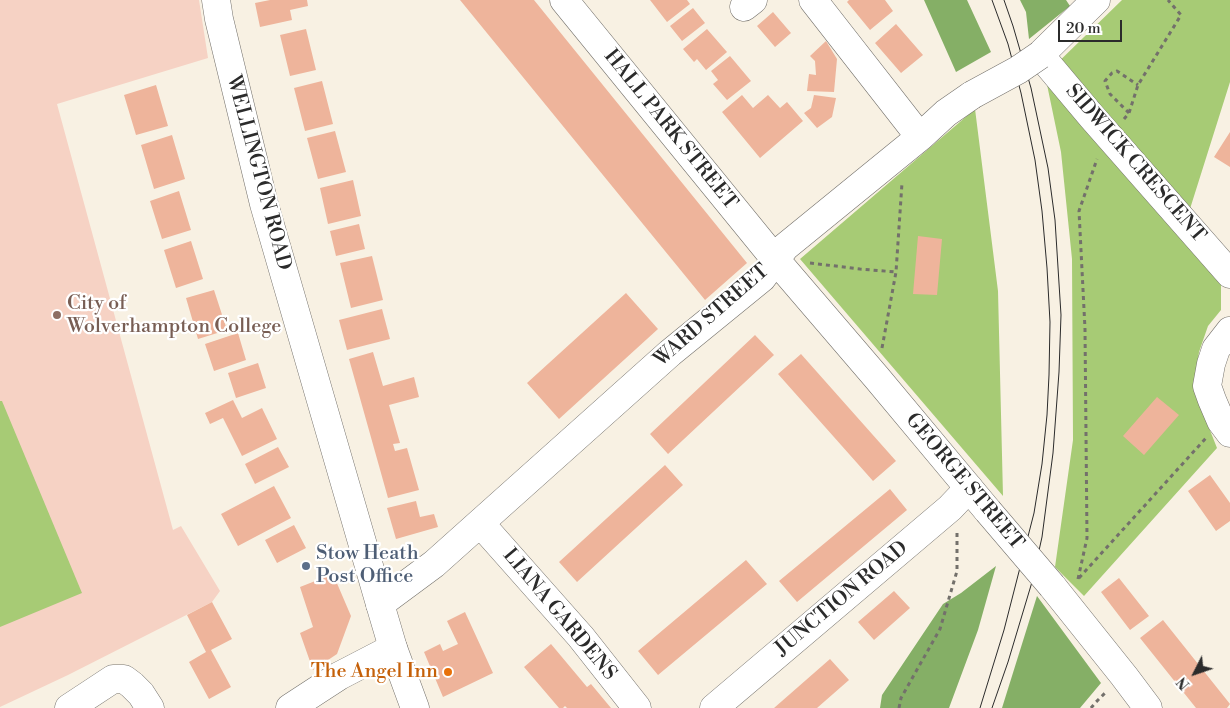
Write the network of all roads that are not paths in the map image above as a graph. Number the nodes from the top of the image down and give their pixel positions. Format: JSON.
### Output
{"nodes":[{"id":1,"x":216,"y":0,"type":"edge"},
{"id":2,"x":564,"y":0,"type":"edge"},
{"id":3,"x":813,"y":0,"type":"edge"},
{"id":4,"x":1096,"y":0,"type":"edge"},
{"id":5,"x":1040,"y":55,"type":"junction"},
{"id":6,"x":912,"y":143,"type":"junction"},
{"id":7,"x":776,"y":259,"type":"junction"},
{"id":8,"x":1230,"y":274,"type":"edge"},
{"id":9,"x":1230,"y":331,"type":"edge"},
{"id":10,"x":1226,"y":427,"type":"edge"},
{"id":11,"x":969,"y":488,"type":"junction"},
{"id":12,"x":480,"y":523,"type":"junction"},
{"id":13,"x":380,"y":604,"type":"junction"},
{"id":14,"x":394,"y":648,"type":"junction"},
{"id":15,"x":69,"y":708,"type":"edge"},
{"id":16,"x":150,"y":708,"type":"edge"},
{"id":17,"x":290,"y":708,"type":"edge"},
{"id":18,"x":415,"y":708,"type":"edge"},
{"id":19,"x":637,"y":708,"type":"edge"},
{"id":20,"x":714,"y":708,"type":"edge"},
{"id":21,"x":1148,"y":708,"type":"edge"}],
"edges":[{"from":1,"to":13,"type":"main road","name":"WELLINGTON ROAD"},
{"from":2,"to":7,"type":"main road","name":"HALL PARK STREET"},
{"from":3,"to":6,"type":"main road"},
{"from":4,"to":5,"type":"main road","name":"WARD STREET"},
{"from":5,"to":6,"type":"main road","name":"WARD STREET","bridge":true},
{"from":5,"to":8,"type":"main road","name":"SIDWICK CRESCENT"},
{"from":6,"to":7,"type":"main road","name":"WARD STREET"},
{"from":7,"to":11,"type":"main road","name":"GEORGE STREET"},
{"from":7,"to":12,"type":"main road","name":"WARD STREET"},
{"from":9,"to":10,"type":"main road"},
{"from":11,"to":20,"type":"main road","name":"JUNCTION ROAD"},
{"from":11,"to":21,"type":"main road","name":"GEORGE STREET","bridge":true},
{"from":12,"to":13,"type":"main road","name":"WARD STREET"},
{"from":12,"to":19,"type":"main road","name":"LIANA GARDENS"},
{"from":13,"to":14,"type":"main road","name":"WELLINGTON ROAD"},
{"from":14,"to":17,"type":"main road"},
{"from":14,"to":18,"type":"main road","name":"WELLINGTON ROAD"},
{"from":15,"to":16,"type":"main road"}]}
